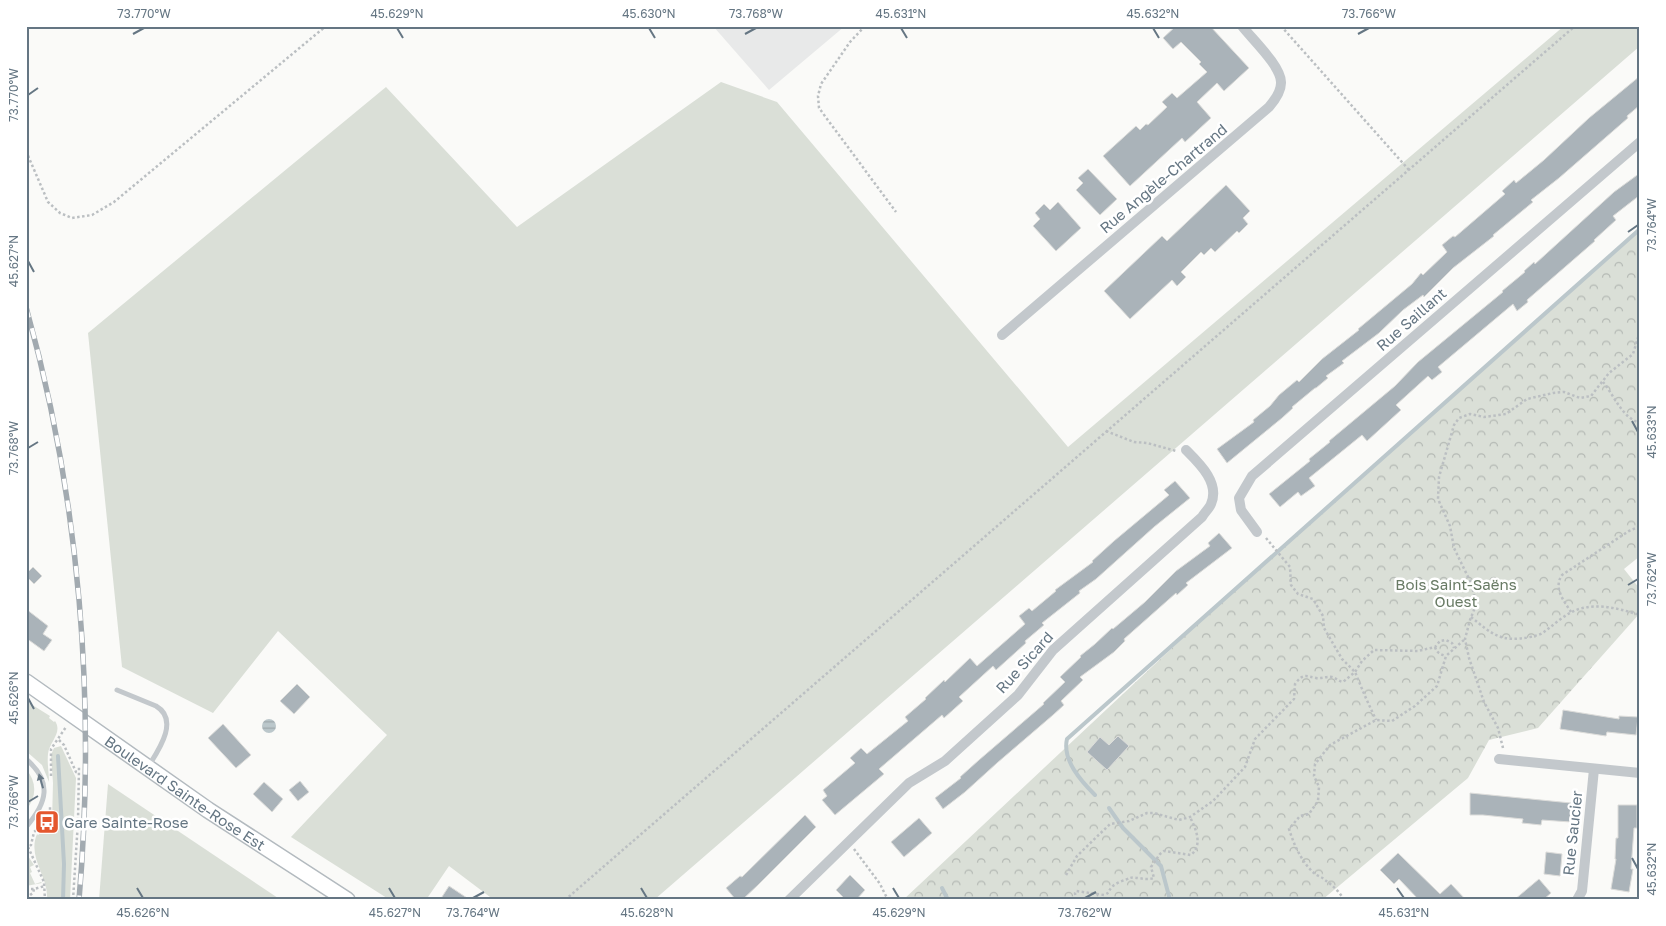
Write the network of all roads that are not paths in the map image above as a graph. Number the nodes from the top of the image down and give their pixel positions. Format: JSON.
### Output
{"nodes":[{"id":1,"x":1242,"y":26,"type":"edge"},
{"id":2,"x":1640,"y":142,"type":"edge"},
{"id":3,"x":1002,"y":334,"type":"dead end"},
{"id":4,"x":1186,"y":450,"type":"road end"},
{"id":5,"x":1258,"y":532,"type":"road end"},
{"id":6,"x":26,"y":682,"type":"edge"},
{"id":7,"x":117,"y":690,"type":"dead end"},
{"id":8,"x":26,"y":759,"type":"edge"},
{"id":9,"x":1501,"y":759,"type":"road end"},
{"id":10,"x":147,"y":768,"type":"junction"},
{"id":11,"x":1594,"y":769,"type":"junction"},
{"id":12,"x":1640,"y":773,"type":"edge"},
{"id":13,"x":26,"y":827,"type":"edge"},
{"id":14,"x":347,"y":900,"type":"edge"},
{"id":15,"x":789,"y":900,"type":"edge"},
{"id":16,"x":1577,"y":900,"type":"edge"}],
"edges":[{"from":1,"to":3,"type":"street","name":"Rue Angèle-Chartrand"},
{"from":2,"to":5,"type":"street","name":"Rue Saillant"},
{"from":4,"to":15,"type":"street","name":"Rue Sicard"},
{"from":6,"to":10,"type":"street","name":"Boulevard Sainte-Rose Est"},
{"from":7,"to":10,"type":"lane"},
{"from":13,"to":8,"type":"lane","one_way":true},
{"from":9,"to":11,"type":"street"},
{"from":10,"to":14,"type":"street","name":"Boulevard Sainte-Rose Est"},
{"from":11,"to":12,"type":"street"},
{"from":11,"to":16,"type":"street","name":"Rue Saucier"}]}
